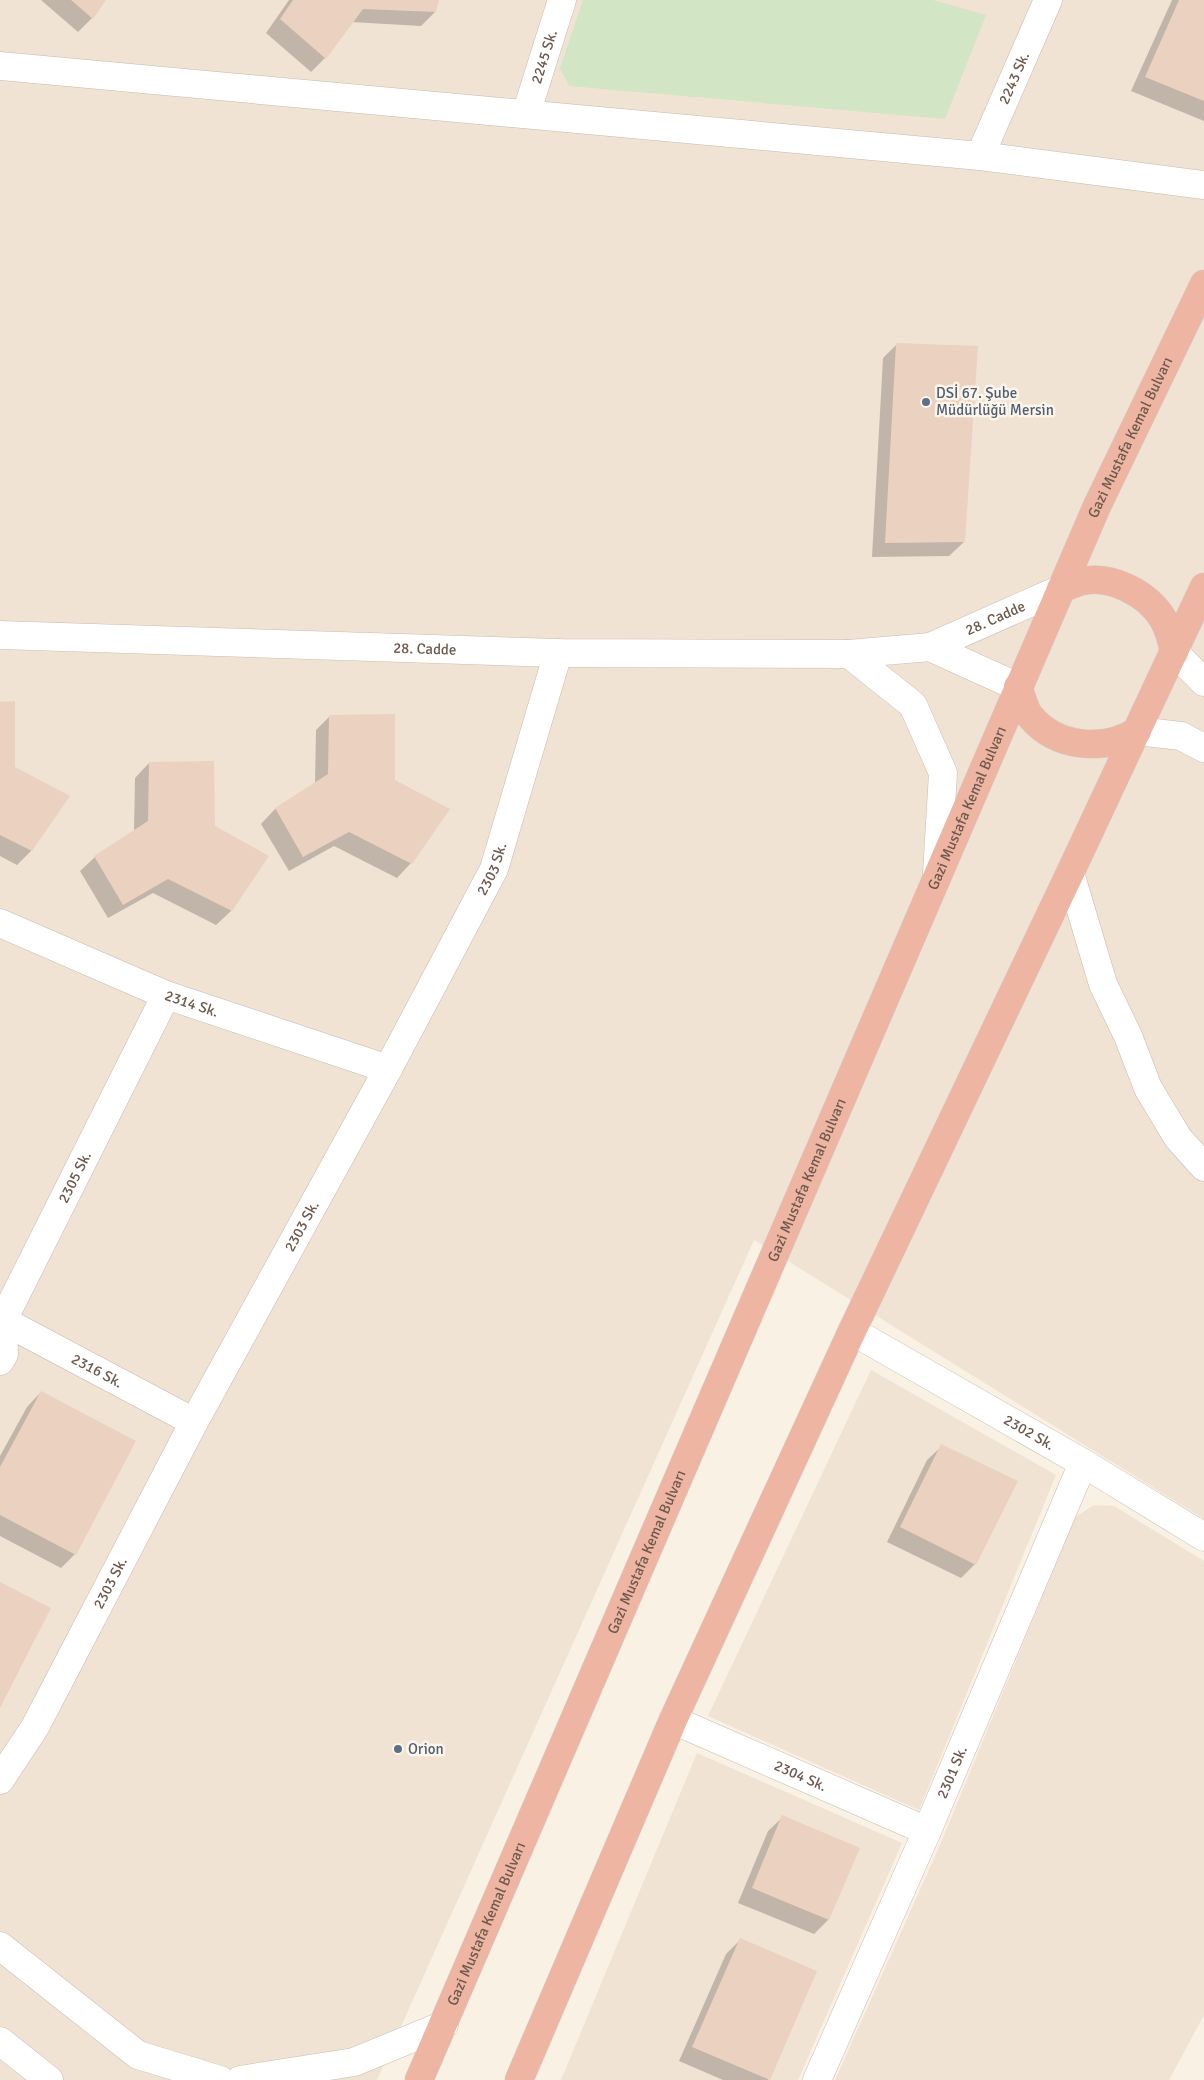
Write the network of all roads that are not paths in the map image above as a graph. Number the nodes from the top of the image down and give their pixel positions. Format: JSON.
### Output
{"nodes":[{"id":1,"x":562,"y":0,"type":"edge"},
{"id":2,"x":1048,"y":0,"type":"edge"},
{"id":3,"x":0,"y":66,"type":"edge"},
{"id":4,"x":526,"y":114,"type":"junction"},
{"id":5,"x":980,"y":156,"type":"junction"},
{"id":6,"x":1204,"y":185,"type":"edge"},
{"id":7,"x":1204,"y":284,"type":"edge"},
{"id":8,"x":1204,"y":587,"type":"edge"},
{"id":9,"x":1061,"y":589,"type":"junction"},
{"id":10,"x":0,"y":635,"type":"edge"},
{"id":11,"x":930,"y":647,"type":"junction"},
{"id":12,"x":558,"y":652,"type":"junction"},
{"id":13,"x":1174,"y":652,"type":"junction"},
{"id":14,"x":849,"y":654,"type":"junction"},
{"id":15,"x":1204,"y":682,"type":"edge"},
{"id":16,"x":1018,"y":687,"type":"junction"},
{"id":17,"x":1137,"y":731,"type":"junction"},
{"id":18,"x":1204,"y":748,"type":"edge"},
{"id":19,"x":938,"y":873,"type":"junction"},
{"id":20,"x":1070,"y":873,"type":"junction"},
{"id":21,"x":0,"y":924,"type":"edge"},
{"id":22,"x":166,"y":995,"type":"junction"},
{"id":23,"x":388,"y":1069,"type":"junction"},
{"id":24,"x":1204,"y":1167,"type":"edge"},
{"id":25,"x":2,"y":1319,"type":"edge"},
{"id":26,"x":852,"y":1331,"type":"junction"},
{"id":27,"x":0,"y":1361,"type":"edge"},
{"id":28,"x":194,"y":1422,"type":"junction"},
{"id":29,"x":1083,"y":1463,"type":"junction"},
{"id":30,"x":1204,"y":1537,"type":"edge"},
{"id":31,"x":673,"y":1720,"type":"junction"},
{"id":32,"x":0,"y":1780,"type":"edge"},
{"id":33,"x":927,"y":1832,"type":"junction"},
{"id":34,"x":0,"y":1946,"type":"edge"},
{"id":35,"x":444,"y":2025,"type":"junction"},
{"id":36,"x":0,"y":2041,"type":"edge"},
{"id":37,"x":49,"y":2080,"type":"edge"},
{"id":38,"x":220,"y":2080,"type":"edge"},
{"id":39,"x":240,"y":2080,"type":"edge"},
{"id":40,"x":419,"y":2080,"type":"edge"},
{"id":41,"x":519,"y":2080,"type":"edge"},
{"id":42,"x":817,"y":2080,"type":"edge"}],
"edges":[{"from":1,"to":4,"type":"street","name":"2245 Sk."},
{"from":2,"to":5,"type":"street","name":"2243 Sk."},
{"from":3,"to":4,"type":"street"},
{"from":4,"to":5,"type":"street"},
{"from":5,"to":6,"type":"street"},
{"from":7,"to":9,"type":"highway","name":"Gazi Mustafa Kemal Bulvarı"},
{"from":8,"to":13,"type":"highway"},
{"from":9,"to":11,"type":"street","name":"28. Cadde"},
{"from":9,"to":13,"type":"highway"},
{"from":9,"to":16,"type":"highway","name":"Gazi Mustafa Kemal Bulvarı"},
{"from":10,"to":12,"type":"street","name":"28. Cadde"},
{"from":11,"to":14,"type":"street","name":"28. Cadde"},
{"from":11,"to":16,"type":"street","name":"28. Cadde"},
{"from":12,"to":14,"type":"street","name":"28. Cadde"},
{"from":12,"to":23,"type":"street","name":"2303 Sk."},
{"from":13,"to":15,"type":"street"},
{"from":13,"to":17,"type":"highway"},
{"from":14,"to":19,"type":"street"},
{"from":16,"to":17,"type":"highway"},
{"from":16,"to":19,"type":"highway","name":"Gazi Mustafa Kemal Bulvarı"},
{"from":17,"to":18,"type":"street"},
{"from":17,"to":20,"type":"highway"},
{"from":19,"to":35,"type":"highway","name":"Gazi Mustafa Kemal Bulvarı"},
{"from":20,"to":24,"type":"street"},
{"from":20,"to":26,"type":"highway"},
{"from":21,"to":22,"type":"street","name":"2314 Sk."},
{"from":22,"to":23,"type":"street","name":"2314 Sk."},
{"from":22,"to":25,"type":"street","name":"2305 Sk."},
{"from":23,"to":28,"type":"street","name":"2303 Sk."},
{"from":25,"to":27,"type":"street","name":"2305 Sk."},
{"from":25,"to":28,"type":"street","name":"2316 Sk."},
{"from":26,"to":29,"type":"street","name":"2302 Sk."},
{"from":26,"to":31,"type":"highway"},
{"from":28,"to":32,"type":"street","name":"2303 Sk."},
{"from":29,"to":30,"type":"street","name":"2302 Sk."},
{"from":29,"to":33,"type":"street","name":"2301 Sk."},
{"from":31,"to":33,"type":"street","name":"2304 Sk."},
{"from":31,"to":41,"type":"highway"},
{"from":33,"to":42,"type":"street","name":"2301 Sk."},
{"from":34,"to":38,"type":"street"},
{"from":35,"to":39,"type":"street"},
{"from":35,"to":40,"type":"highway","name":"Gazi Mustafa Kemal Bulvarı"},
{"from":36,"to":37,"type":"street"}]}
